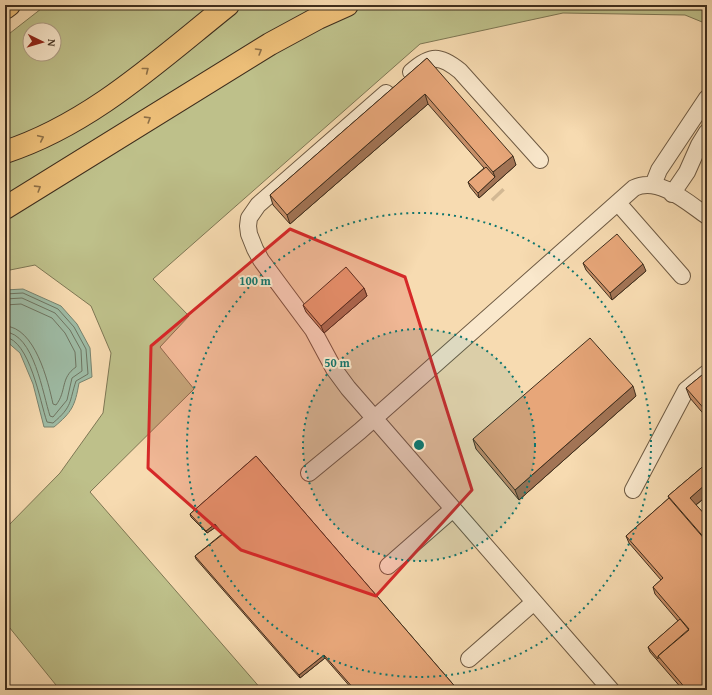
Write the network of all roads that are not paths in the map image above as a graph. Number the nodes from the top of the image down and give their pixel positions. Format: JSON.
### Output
{"nodes":[{"id":1,"x":9,"y":5,"type":"edge"},
{"id":2,"x":228,"y":5,"type":"edge"},
{"id":3,"x":347,"y":5,"type":"edge"},
{"id":4,"x":5,"y":8,"type":"edge"},
{"id":5,"x":707,"y":98,"type":"edge"},
{"id":6,"x":707,"y":132,"type":"edge"},
{"id":7,"x":5,"y":152,"type":"edge"},
{"id":8,"x":540,"y":160,"type":"dead end"},
{"id":9,"x":653,"y":185,"type":"junction"},
{"id":10,"x":672,"y":194,"type":"junction"},
{"id":11,"x":618,"y":203,"type":"junction"},
{"id":12,"x":5,"y":208,"type":"edge"},
{"id":13,"x":707,"y":216,"type":"edge"},
{"id":14,"x":682,"y":276,"type":"dead end"},
{"id":15,"x":707,"y":373,"type":"edge"},
{"id":16,"x":373,"y":418,"type":"junction"},
{"id":17,"x":309,"y":474,"type":"dead end"},
{"id":18,"x":633,"y":490,"type":"dead end"},
{"id":19,"x":453,"y":509,"type":"junction"},
{"id":20,"x":388,"y":566,"type":"dead end"},
{"id":21,"x":534,"y":602,"type":"junction"},
{"id":22,"x":469,"y":659,"type":"dead end"},
{"id":23,"x":611,"y":690,"type":"edge"}],
"edges":[{"from":1,"to":4,"type":"highway"},
{"from":7,"to":2,"type":"highway","one_way":true},
{"from":12,"to":3,"type":"highway","one_way":true},
{"from":5,"to":9,"type":"street"},
{"from":6,"to":10,"type":"street"},
{"from":8,"to":16,"type":"street"},
{"from":9,"to":10,"type":"street"},
{"from":9,"to":11,"type":"street"},
{"from":10,"to":13,"type":"street"},
{"from":11,"to":14,"type":"street"},
{"from":11,"to":16,"type":"street"},
{"from":15,"to":18,"type":"street"},
{"from":16,"to":17,"type":"street"},
{"from":16,"to":19,"type":"street"},
{"from":19,"to":20,"type":"street"},
{"from":19,"to":21,"type":"street"},
{"from":21,"to":22,"type":"street"},
{"from":21,"to":23,"type":"street"}]}
